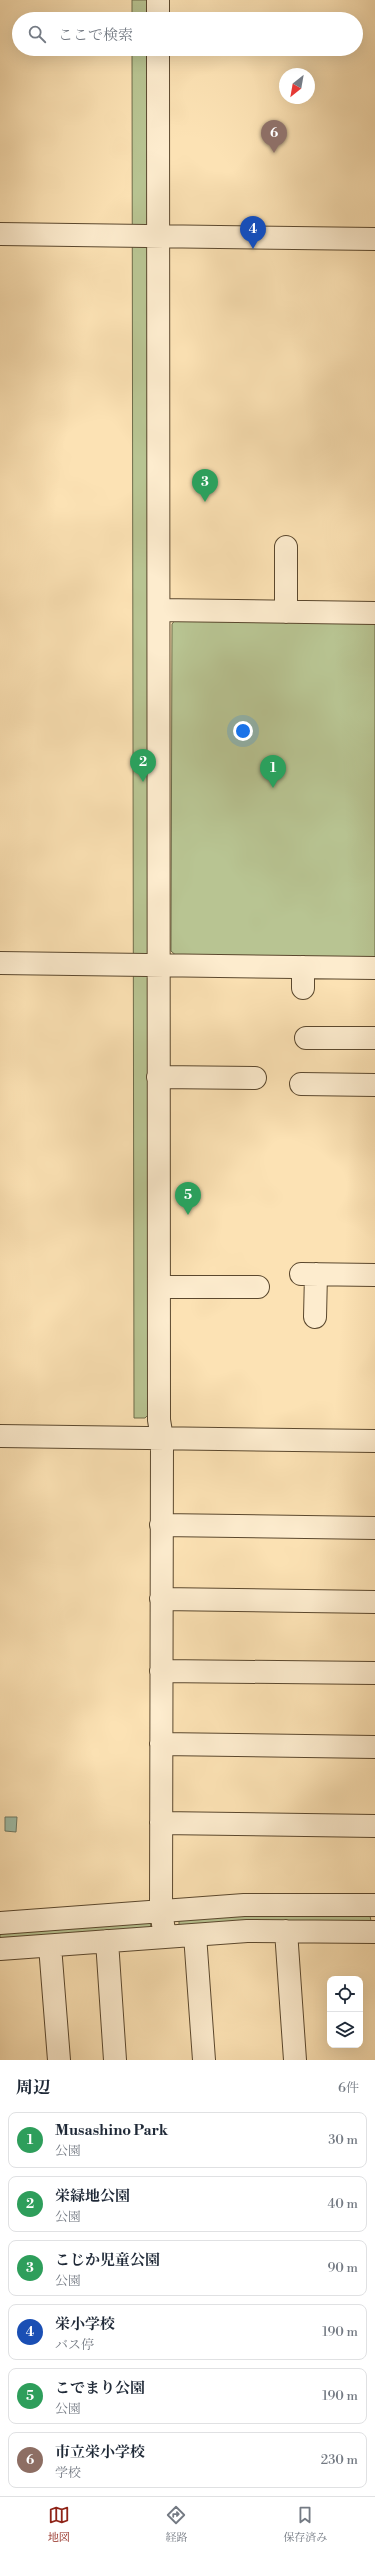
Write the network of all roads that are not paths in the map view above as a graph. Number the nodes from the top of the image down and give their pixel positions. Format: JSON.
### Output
{"nodes":[{"id":1,"x":158,"y":0,"type":"edge"},
{"id":2,"x":158,"y":12,"type":"edge"},
{"id":3,"x":158,"y":56,"type":"edge"},
{"id":4,"x":0,"y":234,"type":"edge"},
{"id":5,"x":159,"y":236,"type":"junction"},
{"id":6,"x":375,"y":239,"type":"edge"},
{"id":7,"x":286,"y":547,"type":"dead end"},
{"id":8,"x":159,"y":610,"type":"junction"},
{"id":9,"x":286,"y":612,"type":"junction"},
{"id":10,"x":375,"y":613,"type":"edge"},
{"id":11,"x":0,"y":962,"type":"edge"},
{"id":12,"x":158,"y":964,"type":"junction"},
{"id":13,"x":375,"y":968,"type":"edge"},
{"id":14,"x":306,"y":1038,"type":"dead end"},
{"id":15,"x":375,"y":1038,"type":"edge"},
{"id":16,"x":158,"y":1077,"type":"junction"},
{"id":17,"x":255,"y":1078,"type":"dead end"},
{"id":18,"x":301,"y":1084,"type":"dead end"},
{"id":19,"x":375,"y":1086,"type":"edge"},
{"id":20,"x":375,"y":1275,"type":"edge"},
{"id":21,"x":159,"y":1287,"type":"junction"},
{"id":22,"x":258,"y":1287,"type":"dead end"},
{"id":23,"x":316,"y":1317,"type":"dead end"},
{"id":24,"x":0,"y":1436,"type":"edge"},
{"id":25,"x":162,"y":1438,"type":"junction"},
{"id":26,"x":375,"y":1441,"type":"edge"},
{"id":27,"x":161,"y":1525,"type":"junction"},
{"id":28,"x":375,"y":1528,"type":"edge"},
{"id":29,"x":161,"y":1599,"type":"junction"},
{"id":30,"x":375,"y":1602,"type":"edge"},
{"id":31,"x":161,"y":1671,"type":"junction"},
{"id":32,"x":375,"y":1674,"type":"edge"},
{"id":33,"x":161,"y":1744,"type":"junction"},
{"id":34,"x":375,"y":1747,"type":"edge"},
{"id":35,"x":161,"y":1822,"type":"junction"},
{"id":36,"x":375,"y":1826,"type":"edge"},
{"id":37,"x":375,"y":1905,"type":"edge"},
{"id":38,"x":161,"y":1911,"type":"junction"},
{"id":39,"x":0,"y":1923,"type":"edge"},
{"id":40,"x":286,"y":1931,"type":"junction"},
{"id":41,"x":375,"y":1932,"type":"edge"},
{"id":42,"x":195,"y":1935,"type":"junction"},
{"id":43,"x":165,"y":1937,"type":"junction"},
{"id":44,"x":107,"y":1941,"type":"junction"},
{"id":45,"x":50,"y":1946,"type":"junction"},
{"id":46,"x":0,"y":1949,"type":"edge"},
{"id":47,"x":59,"y":2060,"type":"edge"},
{"id":48,"x":115,"y":2060,"type":"edge"},
{"id":49,"x":204,"y":2060,"type":"edge"},
{"id":50,"x":296,"y":2060,"type":"edge"}],
"edges":[{"from":1,"to":2,"type":"street"},
{"from":3,"to":5,"type":"street"},
{"from":4,"to":5,"type":"street"},
{"from":5,"to":6,"type":"street"},
{"from":5,"to":8,"type":"street"},
{"from":7,"to":9,"type":"street"},
{"from":8,"to":9,"type":"street"},
{"from":8,"to":12,"type":"street"},
{"from":9,"to":10,"type":"street"},
{"from":11,"to":12,"type":"street"},
{"from":12,"to":13,"type":"street"},
{"from":12,"to":16,"type":"street"},
{"from":14,"to":15,"type":"street"},
{"from":16,"to":17,"type":"street"},
{"from":16,"to":21,"type":"street"},
{"from":18,"to":19,"type":"street"},
{"from":20,"to":23,"type":"street"},
{"from":21,"to":22,"type":"street"},
{"from":21,"to":25,"type":"street"},
{"from":24,"to":25,"type":"street"},
{"from":25,"to":26,"type":"street"},
{"from":25,"to":27,"type":"street"},
{"from":27,"to":28,"type":"street"},
{"from":27,"to":29,"type":"street"},
{"from":29,"to":30,"type":"street"},
{"from":29,"to":31,"type":"street"},
{"from":31,"to":32,"type":"street"},
{"from":31,"to":33,"type":"street"},
{"from":33,"to":34,"type":"street"},
{"from":33,"to":35,"type":"street"},
{"from":35,"to":36,"type":"street"},
{"from":35,"to":38,"type":"street"},
{"from":37,"to":38,"type":"street"},
{"from":38,"to":39,"type":"street"},
{"from":38,"to":43,"type":"street"},
{"from":40,"to":41,"type":"street"},
{"from":40,"to":42,"type":"street"},
{"from":40,"to":50,"type":"street"},
{"from":42,"to":43,"type":"street"},
{"from":42,"to":49,"type":"street"},
{"from":43,"to":44,"type":"street"},
{"from":44,"to":45,"type":"street"},
{"from":44,"to":48,"type":"street"},
{"from":45,"to":46,"type":"street"},
{"from":45,"to":47,"type":"street"}]}
